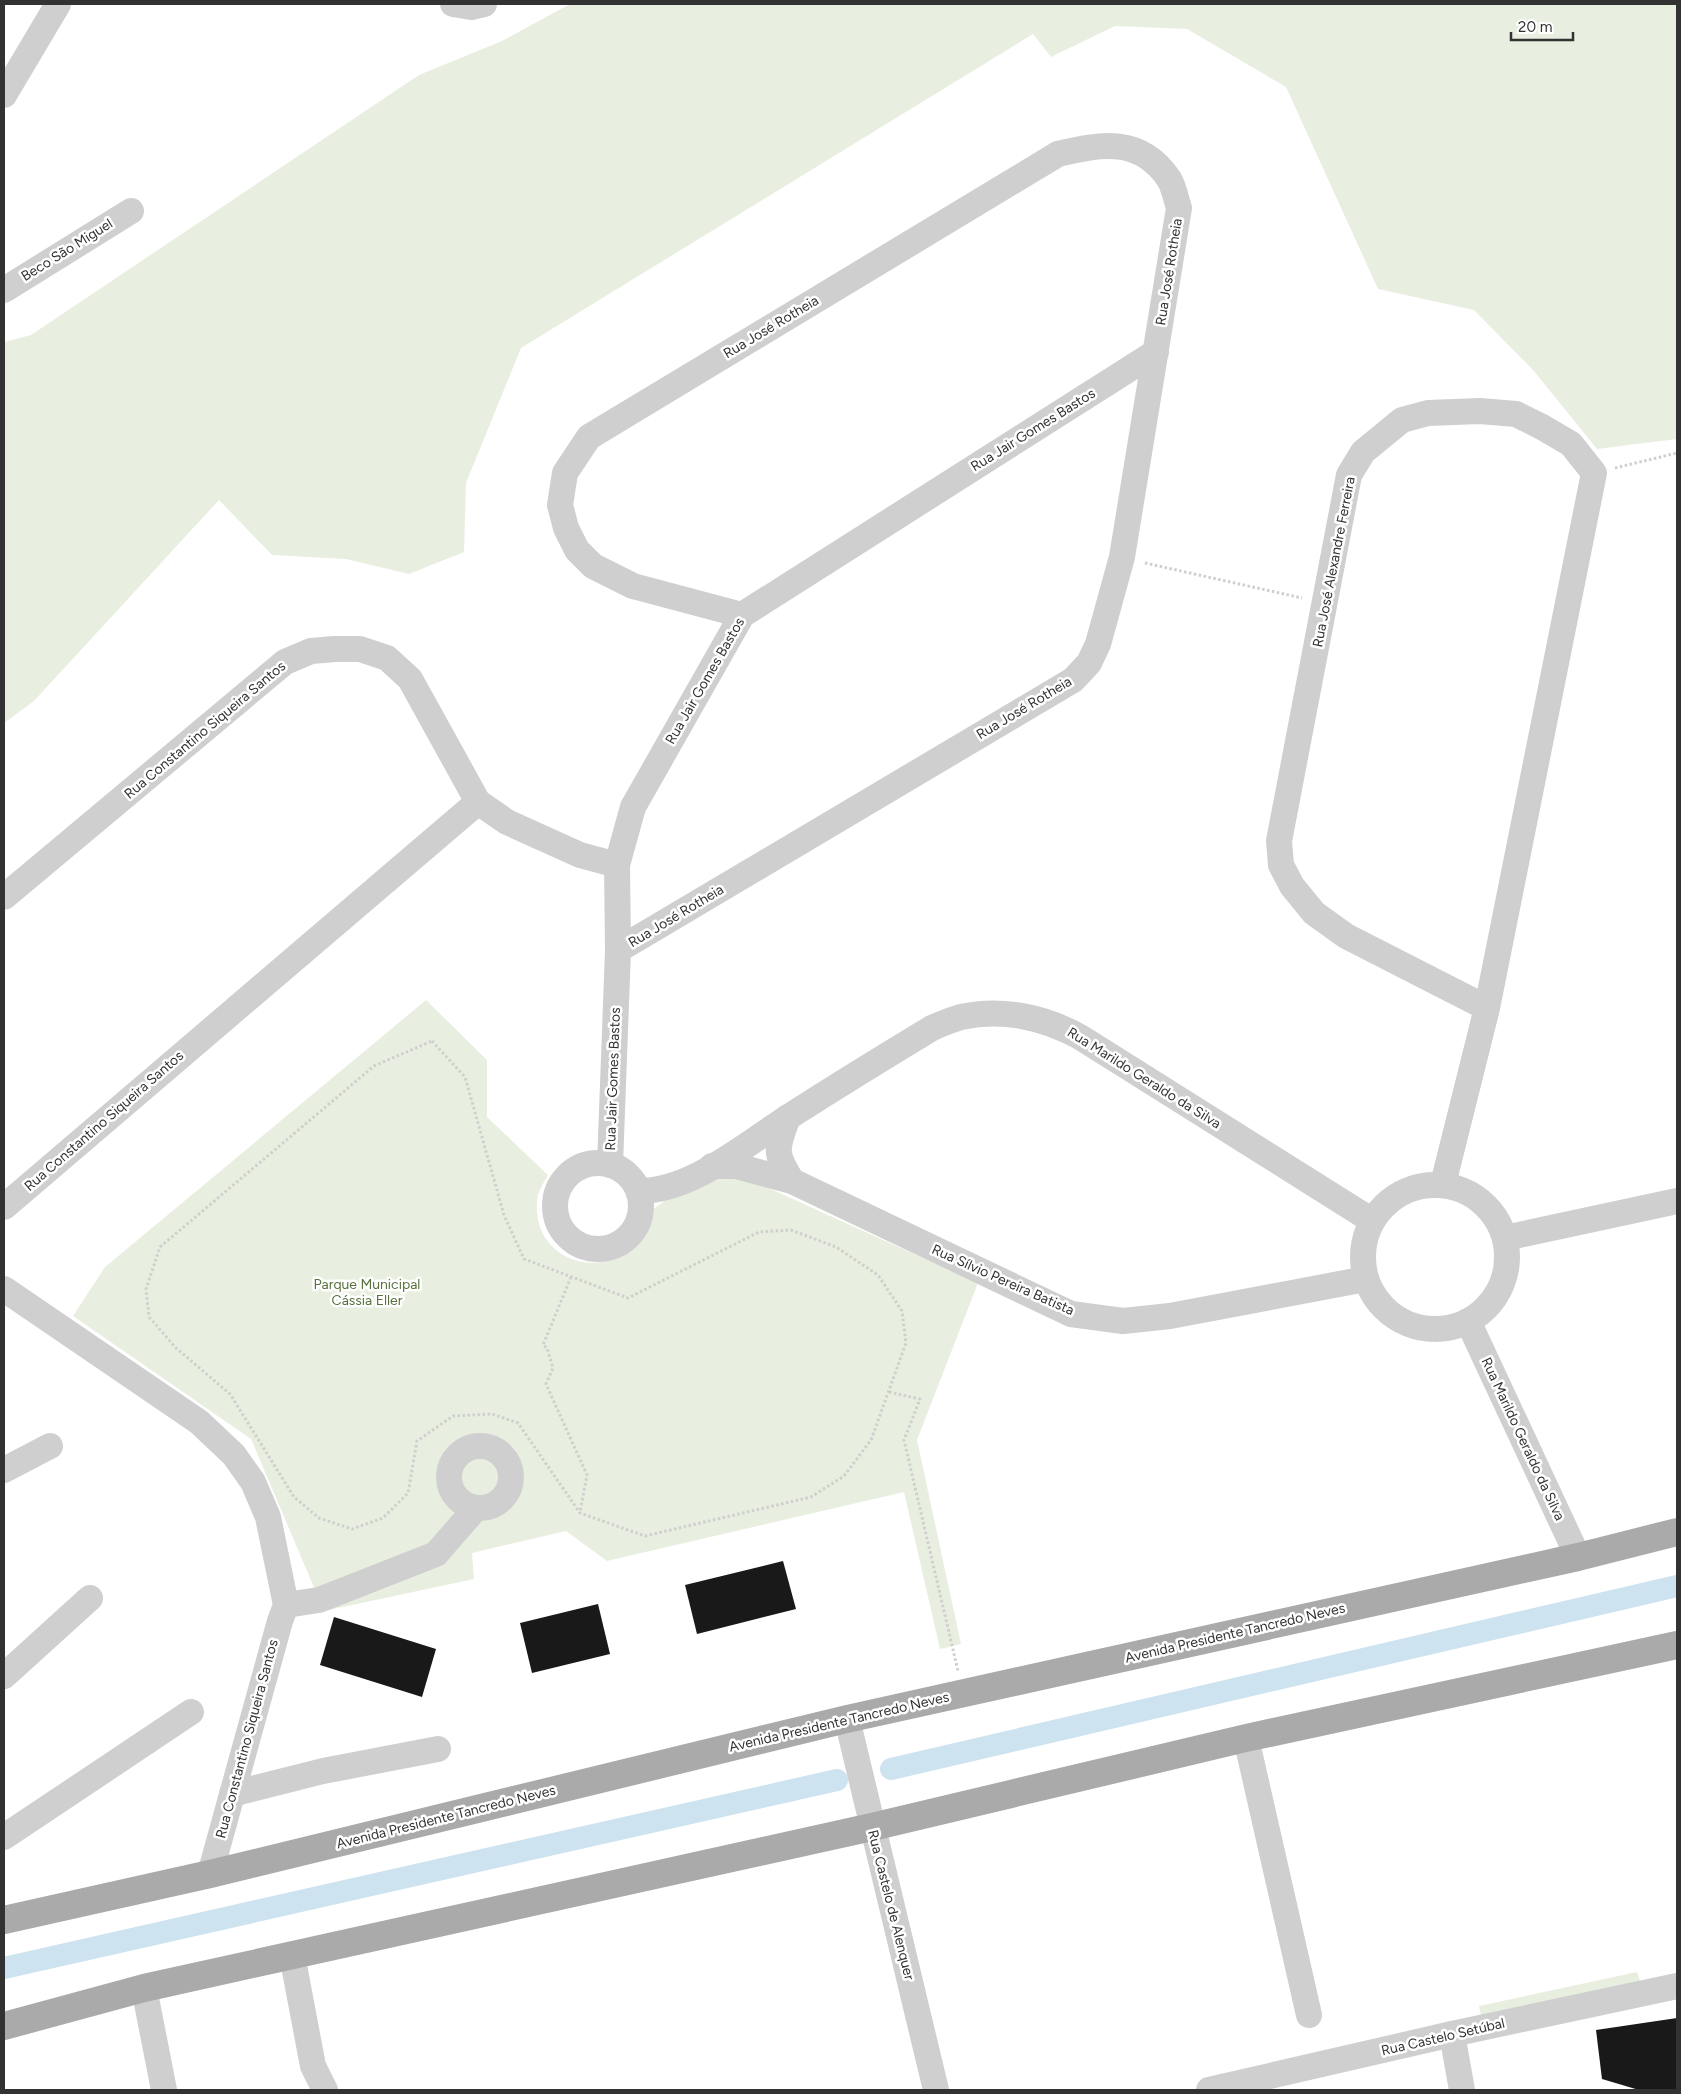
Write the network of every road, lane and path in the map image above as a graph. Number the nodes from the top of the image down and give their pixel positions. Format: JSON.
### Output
{"nodes":[{"id":1,"x":58,"y":4,"type":"edge"},
{"id":2,"x":452,"y":4,"type":"edge"},
{"id":3,"x":484,"y":4,"type":"edge"},
{"id":4,"x":4,"y":95,"type":"edge"},
{"id":5,"x":131,"y":211,"type":"dead end"},
{"id":6,"x":4,"y":290,"type":"edge"},
{"id":7,"x":1156,"y":352,"type":"junction"},
{"id":8,"x":1677,"y":453,"type":"edge"},
{"id":9,"x":1594,"y":473,"type":"junction"},
{"id":10,"x":1122,"y":557,"type":"junction"},
{"id":11,"x":1326,"y":603,"type":"junction"},
{"id":12,"x":742,"y":615,"type":"junction"},
{"id":13,"x":478,"y":802,"type":"junction"},
{"id":14,"x":617,"y":865,"type":"junction"},
{"id":15,"x":4,"y":897,"type":"edge"},
{"id":16,"x":618,"y":950,"type":"junction"},
{"id":17,"x":1487,"y":1008,"type":"junction"},
{"id":18,"x":788,"y":1117,"type":"junction"},
{"id":19,"x":610,"y":1165,"type":"junction"},
{"id":20,"x":712,"y":1166,"type":"junction"},
{"id":21,"x":792,"y":1182,"type":"junction"},
{"id":22,"x":1443,"y":1184,"type":"junction"},
{"id":23,"x":639,"y":1191,"type":"junction"},
{"id":24,"x":1677,"y":1198,"type":"edge"},
{"id":25,"x":4,"y":1207,"type":"edge"},
{"id":26,"x":1372,"y":1220,"type":"junction"},
{"id":27,"x":1505,"y":1238,"type":"junction"},
{"id":28,"x":570,"y":1277,"type":"junction"},
{"id":29,"x":1366,"y":1279,"type":"junction"},
{"id":30,"x":4,"y":1289,"type":"edge"},
{"id":31,"x":1468,"y":1321,"type":"junction"},
{"id":32,"x":889,"y":1392,"type":"junction"},
{"id":33,"x":50,"y":1446,"type":"dead end"},
{"id":34,"x":4,"y":1470,"type":"edge"},
{"id":35,"x":476,"y":1508,"type":"dead end"},
{"id":36,"x":580,"y":1513,"type":"junction"},
{"id":37,"x":1677,"y":1532,"type":"edge"},
{"id":38,"x":1578,"y":1557,"type":"junction"},
{"id":39,"x":90,"y":1598,"type":"dead end"},
{"id":40,"x":286,"y":1605,"type":"junction"},
{"id":41,"x":1677,"y":1645,"type":"edge"},
{"id":42,"x":953,"y":1646,"type":"dead end"},
{"id":43,"x":4,"y":1676,"type":"edge"},
{"id":44,"x":190,"y":1712,"type":"dead end"},
{"id":45,"x":848,"y":1719,"type":"junction"},
{"id":46,"x":1246,"y":1738,"type":"junction"},
{"id":47,"x":438,"y":1749,"type":"dead end"},
{"id":48,"x":232,"y":1794,"type":"junction"},
{"id":49,"x":872,"y":1827,"type":"junction"},
{"id":50,"x":4,"y":1836,"type":"edge"},
{"id":51,"x":210,"y":1874,"type":"junction"},
{"id":52,"x":4,"y":1920,"type":"edge"},
{"id":53,"x":292,"y":1955,"type":"junction"},
{"id":54,"x":1677,"y":1986,"type":"edge"},
{"id":55,"x":144,"y":1988,"type":"junction"},
{"id":56,"x":1309,"y":2016,"type":"dead end"},
{"id":57,"x":4,"y":2026,"type":"edge"},
{"id":58,"x":1452,"y":2034,"type":"junction"},
{"id":59,"x":164,"y":2090,"type":"edge"},
{"id":60,"x":325,"y":2090,"type":"edge"},
{"id":61,"x":936,"y":2090,"type":"edge"},
{"id":62,"x":1209,"y":2090,"type":"edge"},
{"id":63,"x":1462,"y":2090,"type":"edge"}],
"edges":[{"from":1,"to":4,"type":"street"},
{"from":2,"to":3,"type":"street"},
{"from":5,"to":6,"type":"street","name":"Beco São Miguel"},
{"from":7,"to":10,"type":"street","name":"Rua José Rotheia"},
{"from":7,"to":12,"type":"street","name":"Rua Jair Gomes Bastos"},
{"from":7,"to":12,"type":"street","name":"Rua José Rotheia"},
{"from":8,"to":9,"type":"path"},
{"from":9,"to":11,"type":"street","name":"Rua José Alexandre Ferreira"},
{"from":9,"to":17,"type":"street"},
{"from":10,"to":11,"type":"path"},
{"from":10,"to":16,"type":"street","name":"Rua José Rotheia"},
{"from":11,"to":17,"type":"street","name":"Rua José Alexandre Ferreira"},
{"from":12,"to":14,"type":"street","name":"Rua Jair Gomes Bastos"},
{"from":13,"to":14,"type":"street","name":"Rua Constantino Siqueira Santos"},
{"from":13,"to":15,"type":"street","name":"Rua Constantino Siqueira Santos"},
{"from":13,"to":25,"type":"street","name":"Rua Constantino Siqueira Santos"},
{"from":14,"to":16,"type":"street","name":"Rua Jair Gomes Bastos"},
{"from":16,"to":19,"type":"street","name":"Rua Jair Gomes Bastos"},
{"from":17,"to":22,"type":"street"},
{"from":18,"to":20,"type":"street","name":"Rua Marildo Geraldo da Silva"},
{"from":18,"to":21,"type":"street"},
{"from":18,"to":26,"type":"street","name":"Rua Marildo Geraldo da Silva"},
{"from":19,"to":23,"type":"street"},
{"from":19,"to":23,"type":"street"},
{"from":20,"to":21,"type":"street","name":"Rua Sílvio Pereira Batista"},
{"from":20,"to":23,"type":"street","name":"Rua Marildo Geraldo da Silva"},
{"from":21,"to":29,"type":"street","name":"Rua Sílvio Pereira Batista"},
{"from":22,"to":26,"type":"street"},
{"from":22,"to":27,"type":"street"},
{"from":24,"to":27,"type":"street"},
{"from":26,"to":29,"type":"street"},
{"from":27,"to":31,"type":"street"},
{"from":28,"to":32,"type":"path"},
{"from":28,"to":36,"type":"path"},
{"from":28,"to":36,"type":"path"},
{"from":29,"to":31,"type":"street"},
{"from":30,"to":40,"type":"street"},
{"from":31,"to":38,"type":"street","name":"Rua Marildo Geraldo da Silva"},
{"from":32,"to":36,"type":"path"},
{"from":32,"to":42,"type":"path"},
{"from":33,"to":34,"type":"street"},
{"from":35,"to":40,"type":"street"},
{"from":37,"to":38,"type":"main road","name":"Avenida Presidente Tancredo Neves"},
{"from":38,"to":45,"type":"main road","name":"Avenida Presidente Tancredo Neves"},
{"from":39,"to":43,"type":"street"},
{"from":40,"to":48,"type":"street","name":"Rua Constantino Siqueira Santos"},
{"from":41,"to":46,"type":"main road"},
{"from":44,"to":50,"type":"street"},
{"from":45,"to":49,"type":"street","name":"Rua Castelo de Alenquer"},
{"from":45,"to":51,"type":"main road","name":"Avenida Presidente Tancredo Neves"},
{"from":46,"to":49,"type":"main road"},
{"from":46,"to":56,"type":"street"},
{"from":47,"to":48,"type":"street"},
{"from":48,"to":51,"type":"street","name":"Rua Constantino Siqueira Santos"},
{"from":49,"to":53,"type":"main road"},
{"from":49,"to":61,"type":"street","name":"Rua Castelo de Alenquer"},
{"from":51,"to":52,"type":"main road","name":"Avenida Presidente Tancredo Neves"},
{"from":53,"to":55,"type":"main road"},
{"from":53,"to":60,"type":"street"},
{"from":54,"to":58,"type":"street","name":"Rua Castelo Setúbal"},
{"from":55,"to":57,"type":"main road"},
{"from":55,"to":59,"type":"street"},
{"from":58,"to":62,"type":"street","name":"Rua Castelo Setúbal"},
{"from":58,"to":63,"type":"street"}]}
